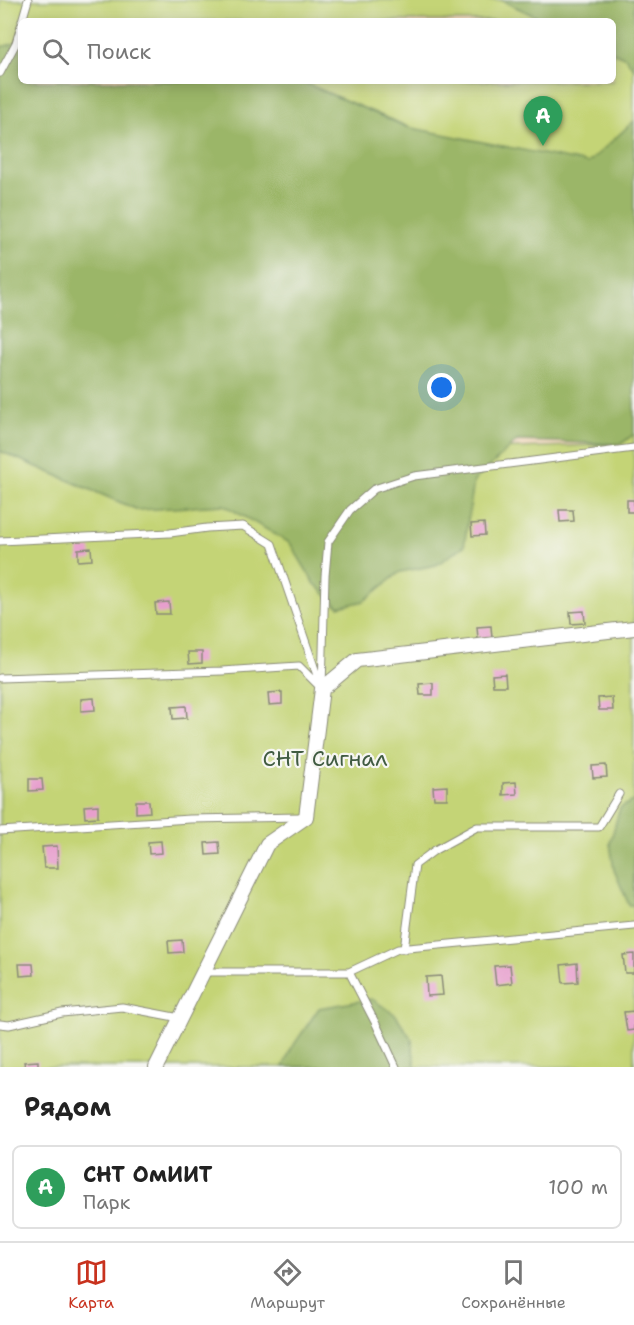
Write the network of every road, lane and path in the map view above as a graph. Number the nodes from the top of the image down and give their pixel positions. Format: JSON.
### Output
{"nodes":[{"id":1,"x":28,"y":0,"type":"edge"},
{"id":2,"x":23,"y":18,"type":"edge"},
{"id":3,"x":18,"y":36,"type":"edge"},
{"id":4,"x":0,"y":73,"type":"edge"},
{"id":5,"x":634,"y":448,"type":"edge"},
{"id":6,"x":0,"y":541,"type":"edge"},
{"id":7,"x":634,"y":628,"type":"edge"},
{"id":8,"x":0,"y":678,"type":"edge"},
{"id":9,"x":322,"y":689,"type":"junction"},
{"id":10,"x":619,"y":794,"type":"dead end"},
{"id":11,"x":306,"y":817,"type":"junction"},
{"id":12,"x":0,"y":831,"type":"edge"},
{"id":13,"x":634,"y":926,"type":"edge"},
{"id":14,"x":404,"y":949,"type":"junction"},
{"id":15,"x":203,"y":972,"type":"junction"},
{"id":16,"x":349,"y":972,"type":"junction"},
{"id":17,"x":180,"y":1018,"type":"junction"},
{"id":18,"x":0,"y":1024,"type":"edge"},
{"id":19,"x":156,"y":1067,"type":"edge"},
{"id":20,"x":396,"y":1067,"type":"edge"}],
"edges":[{"from":1,"to":2,"type":"lane"},
{"from":3,"to":4,"type":"lane"},
{"from":5,"to":9,"type":"lane"},
{"from":6,"to":9,"type":"lane"},
{"from":7,"to":9,"type":"street"},
{"from":8,"to":9,"type":"lane"},
{"from":9,"to":11,"type":"street"},
{"from":10,"to":14,"type":"lane"},
{"from":11,"to":12,"type":"lane"},
{"from":11,"to":15,"type":"street"},
{"from":13,"to":14,"type":"lane"},
{"from":14,"to":16,"type":"lane"},
{"from":15,"to":16,"type":"lane"},
{"from":15,"to":17,"type":"street"},
{"from":16,"to":20,"type":"lane"},
{"from":17,"to":18,"type":"lane"},
{"from":17,"to":19,"type":"street"}]}
